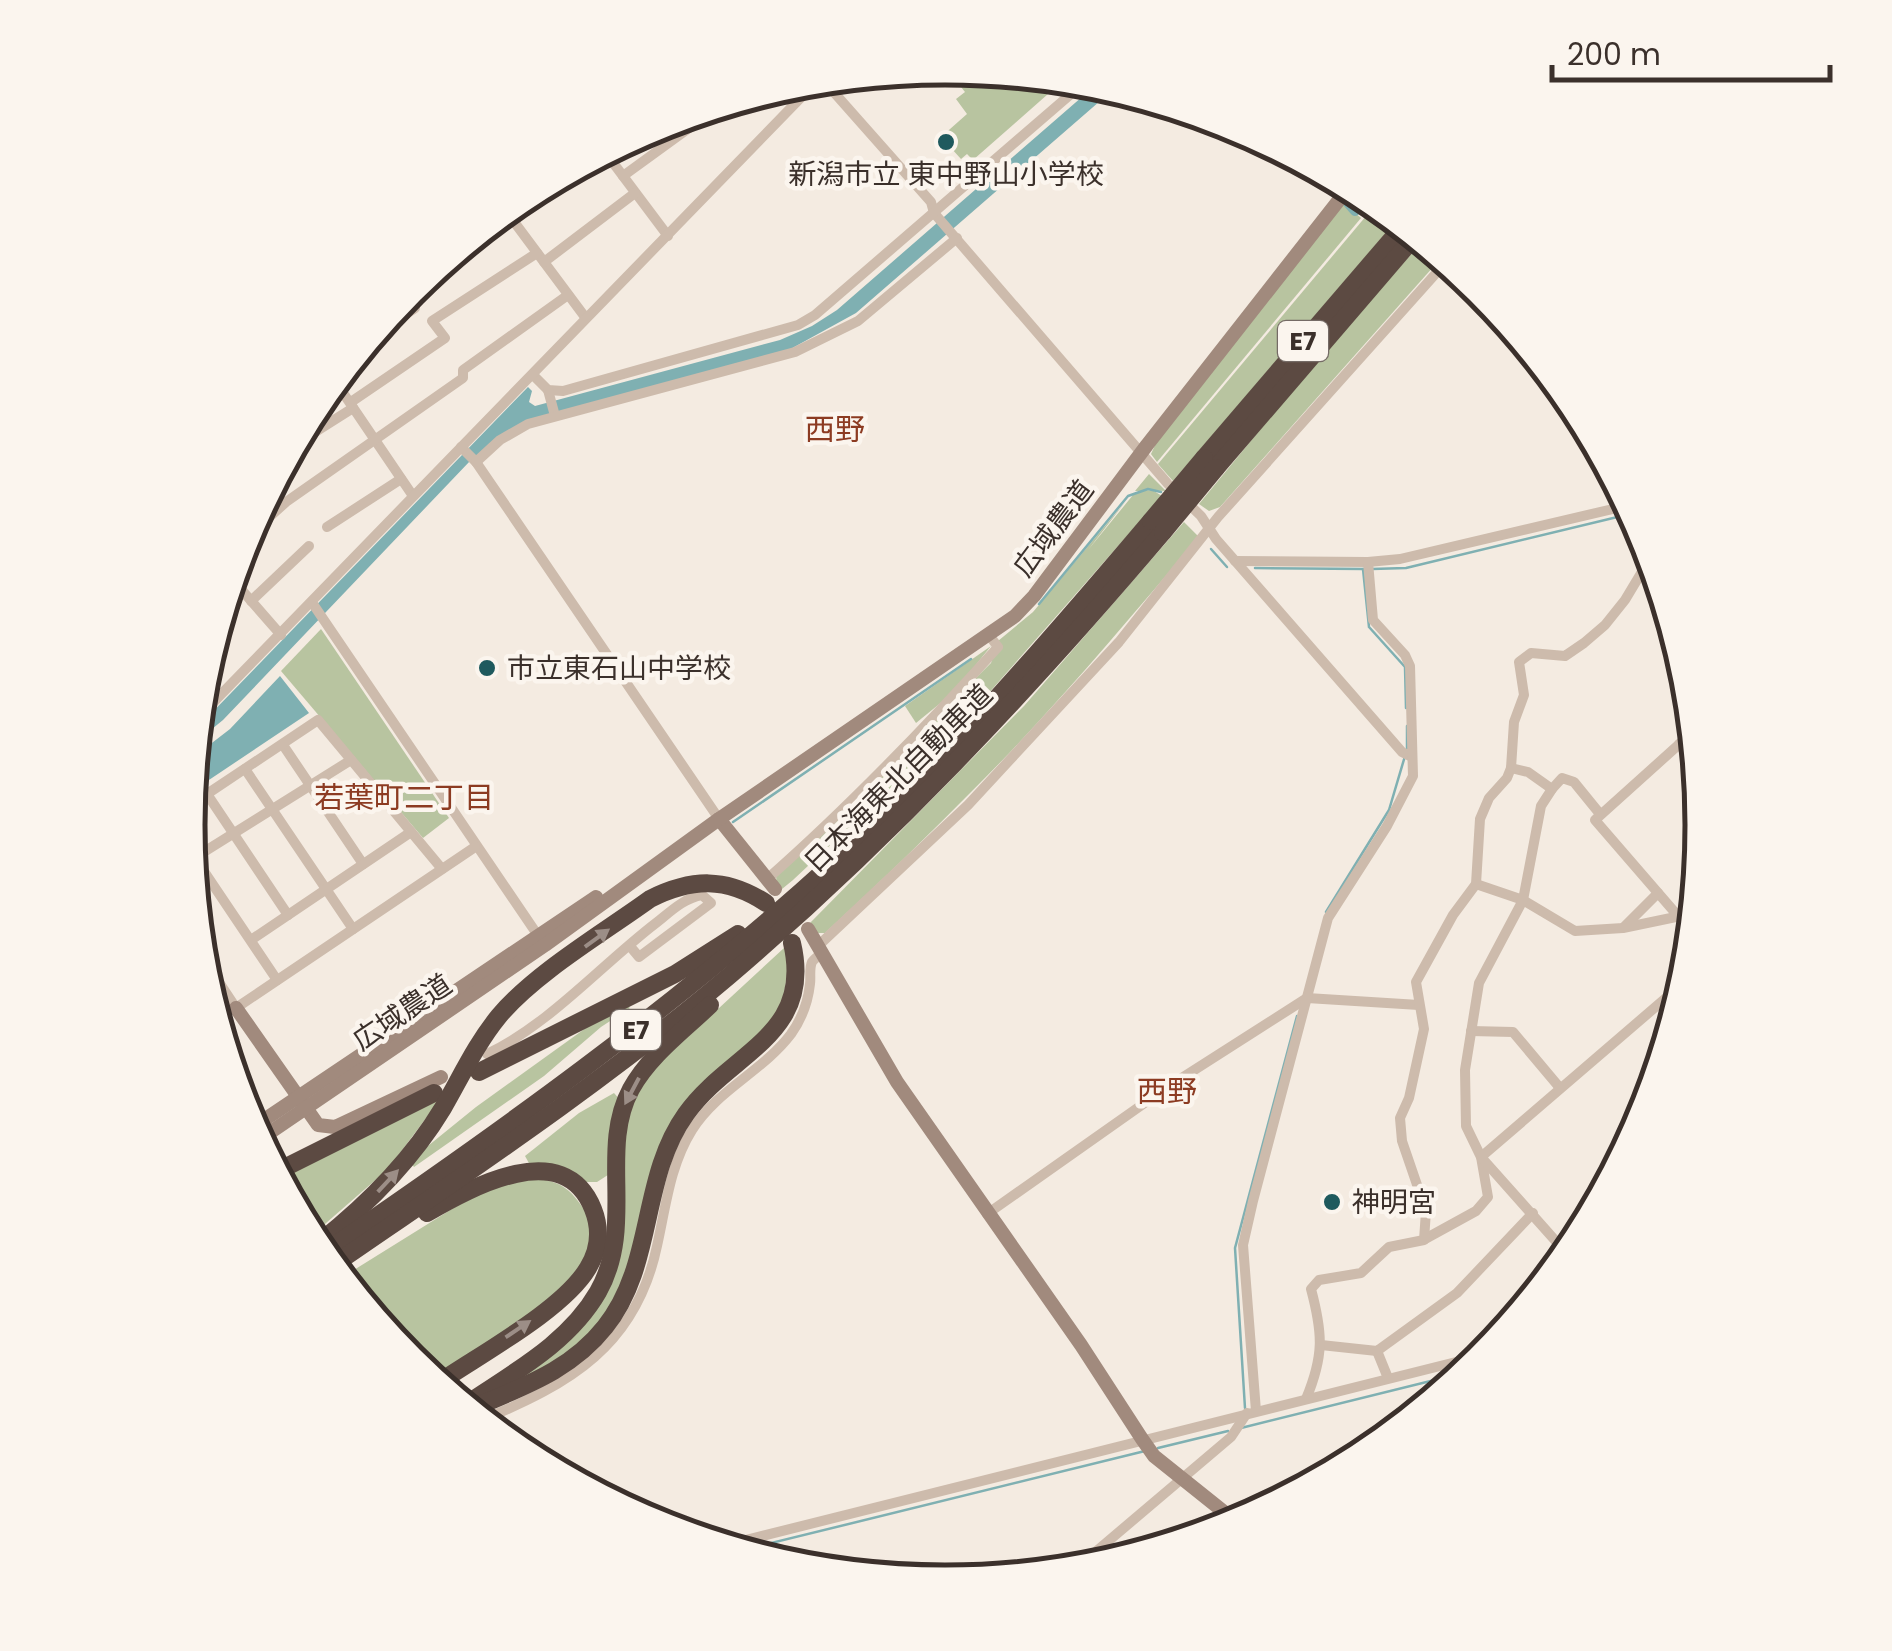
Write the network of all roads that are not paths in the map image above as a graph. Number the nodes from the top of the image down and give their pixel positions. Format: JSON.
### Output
{"nodes":[{"id":1,"x":833,"y":94,"type":"edge"},
{"id":2,"x":1070,"y":96,"type":"edge"},
{"id":3,"x":801,"y":99,"type":"edge"},
{"id":4,"x":681,"y":134,"type":"edge"},
{"id":5,"x":613,"y":164,"type":"edge"},
{"id":6,"x":622,"y":176,"type":"junction"},
{"id":7,"x":635,"y":193,"type":"junction"},
{"id":8,"x":1340,"y":199,"type":"edge"},
{"id":9,"x":936,"y":215,"type":"junction"},
{"id":10,"x":515,"y":224,"type":"edge"},
{"id":11,"x":668,"y":236,"type":"junction"},
{"id":12,"x":955,"y":236,"type":"junction"},
{"id":13,"x":1395,"y":236,"type":"edge"},
{"id":14,"x":1406,"y":246,"type":"edge"},
{"id":15,"x":540,"y":257,"type":"junction"},
{"id":16,"x":1437,"y":272,"type":"edge"},
{"id":17,"x":568,"y":295,"type":"junction"},
{"id":18,"x":585,"y":317,"type":"junction"},
{"id":19,"x":783,"y":336,"type":"dead end"},
{"id":20,"x":793,"y":350,"type":"dead end"},
{"id":21,"x":669,"y":365,"type":"junction"},
{"id":22,"x":533,"y":375,"type":"junction"},
{"id":23,"x":680,"y":381,"type":"junction"},
{"id":24,"x":345,"y":394,"type":"edge"},
{"id":25,"x":549,"y":395,"type":"junction"},
{"id":26,"x":352,"y":405,"type":"junction"},
{"id":27,"x":554,"y":415,"type":"junction"},
{"id":28,"x":323,"y":426,"type":"edge"},
{"id":29,"x":374,"y":440,"type":"junction"},
{"id":30,"x":463,"y":448,"type":"junction"},
{"id":31,"x":1142,"y":453,"type":"junction"},
{"id":32,"x":475,"y":460,"type":"junction"},
{"id":33,"x":1210,"y":463,"type":"junction"},
{"id":34,"x":401,"y":479,"type":"junction"},
{"id":35,"x":413,"y":496,"type":"junction"},
{"id":36,"x":1615,"y":509,"type":"edge"},
{"id":37,"x":276,"y":511,"type":"edge"},
{"id":38,"x":1157,"y":526,"type":"junction"},
{"id":39,"x":327,"y":527,"type":"dead end"},
{"id":40,"x":1210,"y":528,"type":"junction"},
{"id":41,"x":309,"y":546,"type":"dead end"},
{"id":42,"x":1235,"y":562,"type":"junction"},
{"id":43,"x":1368,"y":562,"type":"junction"},
{"id":44,"x":1642,"y":572,"type":"edge"},
{"id":45,"x":244,"y":592,"type":"edge"},
{"id":46,"x":251,"y":601,"type":"junction"},
{"id":47,"x":312,"y":604,"type":"junction"},
{"id":48,"x":988,"y":634,"type":"junction"},
{"id":49,"x":281,"y":635,"type":"junction"},
{"id":50,"x":217,"y":699,"type":"edge"},
{"id":51,"x":1681,"y":742,"type":"edge"},
{"id":52,"x":283,"y":744,"type":"junction"},
{"id":53,"x":1679,"y":744,"type":"junction"},
{"id":54,"x":1682,"y":747,"type":"edge"},
{"id":55,"x":1412,"y":757,"type":"junction"},
{"id":56,"x":351,"y":760,"type":"junction"},
{"id":57,"x":1510,"y":768,"type":"junction"},
{"id":58,"x":245,"y":769,"type":"junction"},
{"id":59,"x":924,"y":775,"type":"junction"},
{"id":60,"x":311,"y":786,"type":"junction"},
{"id":61,"x":1552,"y":789,"type":"junction"},
{"id":62,"x":274,"y":812,"type":"junction"},
{"id":63,"x":1600,"y":814,"type":"junction"},
{"id":64,"x":719,"y":819,"type":"junction"},
{"id":65,"x":411,"y":832,"type":"junction"},
{"id":66,"x":235,"y":836,"type":"junction"},
{"id":67,"x":475,"y":847,"type":"junction"},
{"id":68,"x":206,"y":850,"type":"edge"},
{"id":69,"x":363,"y":864,"type":"junction"},
{"id":70,"x":442,"y":869,"type":"junction"},
{"id":71,"x":846,"y":872,"type":"junction"},
{"id":72,"x":208,"y":879,"type":"edge"},
{"id":73,"x":1476,"y":884,"type":"junction"},
{"id":74,"x":325,"y":890,"type":"junction"},
{"id":75,"x":769,"y":891,"type":"junction"},
{"id":76,"x":1658,"y":892,"type":"junction"},
{"id":77,"x":1523,"y":900,"type":"junction"},
{"id":78,"x":288,"y":915,"type":"junction"},
{"id":79,"x":1678,"y":916,"type":"joint"},
{"id":80,"x":1623,"y":928,"type":"junction"},
{"id":81,"x":353,"y":929,"type":"junction"},
{"id":82,"x":808,"y":929,"type":"dead end"},
{"id":83,"x":251,"y":940,"type":"junction"},
{"id":84,"x":541,"y":940,"type":"junction"},
{"id":85,"x":629,"y":944,"type":"junction"},
{"id":86,"x":792,"y":944,"type":"dead end"},
{"id":87,"x":821,"y":948,"type":"junction"},
{"id":88,"x":278,"y":980,"type":"junction"},
{"id":89,"x":225,"y":991,"type":"edge"},
{"id":90,"x":1307,"y":998,"type":"junction"},
{"id":91,"x":1665,"y":998,"type":"edge"},
{"id":92,"x":1419,"y":1005,"type":"junction"},
{"id":93,"x":236,"y":1008,"type":"junction"},
{"id":94,"x":1471,"y":1031,"type":"junction"},
{"id":95,"x":487,"y":1054,"type":"dead end"},
{"id":96,"x":479,"y":1072,"type":"dead end"},
{"id":97,"x":438,"y":1085,"type":"joint"},
{"id":98,"x":1560,"y":1088,"type":"junction"},
{"id":99,"x":301,"y":1103,"type":"junction"},
{"id":100,"x":267,"y":1120,"type":"edge"},
{"id":101,"x":271,"y":1129,"type":"edge"},
{"id":102,"x":1481,"y":1157,"type":"junction"},
{"id":103,"x":289,"y":1165,"type":"edge"},
{"id":104,"x":987,"y":1214,"type":"junction"},
{"id":105,"x":1533,"y":1214,"type":"junction"},
{"id":106,"x":328,"y":1234,"type":"edge"},
{"id":107,"x":1424,"y":1240,"type":"junction"},
{"id":108,"x":1558,"y":1243,"type":"edge"},
{"id":109,"x":336,"y":1245,"type":"edge"},
{"id":110,"x":345,"y":1257,"type":"edge"},
{"id":111,"x":350,"y":1264,"type":"edge"},
{"id":112,"x":1321,"y":1346,"type":"junction"},
{"id":113,"x":1377,"y":1351,"type":"junction"},
{"id":114,"x":1456,"y":1362,"type":"edge"},
{"id":115,"x":450,"y":1375,"type":"edge"},
{"id":116,"x":1388,"y":1378,"type":"junction"},
{"id":117,"x":479,"y":1399,"type":"edge"},
{"id":118,"x":1306,"y":1399,"type":"junction"},
{"id":119,"x":482,"y":1402,"type":"edge"},
{"id":120,"x":1251,"y":1412,"type":"junction"},
{"id":121,"x":496,"y":1414,"type":"edge"},
{"id":122,"x":1142,"y":1440,"type":"junction"},
{"id":123,"x":1181,"y":1478,"type":"junction"},
{"id":124,"x":1224,"y":1512,"type":"edge"},
{"id":125,"x":748,"y":1539,"type":"edge"},
{"id":126,"x":1096,"y":1551,"type":"edge"}],
"edges":[{"from":1,"to":9,"type":"street"},
{"from":2,"to":9,"type":"street"},
{"from":3,"to":11,"type":"street"},
{"from":4,"to":6,"type":"street"},
{"from":5,"to":6,"type":"street"},
{"from":6,"to":7,"type":"street"},
{"from":7,"to":11,"type":"street"},
{"from":7,"to":15,"type":"street"},
{"from":8,"to":31,"type":"street","name":"広域農道"},
{"from":9,"to":12,"type":"street"},
{"from":9,"to":21,"type":"street"},
{"from":10,"to":15,"type":"street"},
{"from":11,"to":18,"type":"street"},
{"from":12,"to":23,"type":"street"},
{"from":12,"to":31,"type":"street"},
{"from":13,"to":33,"type":"highway","name":"日本海東北自動車道","number":"E7"},
{"from":14,"to":33,"type":"highway","name":"日本海東北自動車道","number":"E7"},
{"from":15,"to":17,"type":"street"},
{"from":15,"to":26,"type":"street"},
{"from":16,"to":40,"type":"street"},
{"from":17,"to":18,"type":"street"},
{"from":17,"to":29,"type":"street"},
{"from":18,"to":22,"type":"street"},
{"from":19,"to":20,"type":"street"},
{"from":21,"to":23,"type":"street"},
{"from":21,"to":25,"type":"street"},
{"from":22,"to":25,"type":"street"},
{"from":22,"to":30,"type":"street"},
{"from":23,"to":27,"type":"street"},
{"from":24,"to":26,"type":"street"},
{"from":25,"to":27,"type":"street"},
{"from":26,"to":28,"type":"street"},
{"from":26,"to":29,"type":"street"},
{"from":27,"to":32,"type":"street"},
{"from":29,"to":34,"type":"street"},
{"from":29,"to":37,"type":"street"},
{"from":30,"to":32,"type":"street"},
{"from":30,"to":35,"type":"street"},
{"from":31,"to":40,"type":"street"},
{"from":31,"to":48,"type":"street","name":"広域農道"},
{"from":32,"to":64,"type":"street"},
{"from":33,"to":38,"type":"highway","name":"日本海東北自動車道","number":"E7","bridge":true},
{"from":34,"to":35,"type":"street"},
{"from":34,"to":39,"type":"street"},
{"from":35,"to":47,"type":"street"},
{"from":36,"to":43,"type":"street"},
{"from":38,"to":59,"type":"highway","name":"日本海東北自動車道","number":"E7"},
{"from":38,"to":71,"type":"highway","name":"日本海東北自動車道","number":"E7"},
{"from":40,"to":42,"type":"street"},
{"from":40,"to":87,"type":"street"},
{"from":41,"to":46,"type":"street"},
{"from":42,"to":43,"type":"street"},
{"from":42,"to":55,"type":"street"},
{"from":43,"to":55,"type":"street"},
{"from":44,"to":57,"type":"street"},
{"from":45,"to":46,"type":"street"},
{"from":46,"to":49,"type":"street"},
{"from":47,"to":49,"type":"street"},
{"from":47,"to":67,"type":"street"},
{"from":48,"to":64,"type":"street","name":"広域農道"},
{"from":48,"to":75,"type":"street"},
{"from":49,"to":50,"type":"street"},
{"from":51,"to":53,"type":"street"},
{"from":52,"to":56,"type":"street"},
{"from":52,"to":58,"type":"street"},
{"from":52,"to":60,"type":"street"},
{"from":53,"to":54,"type":"street"},
{"from":53,"to":63,"type":"street"},
{"from":55,"to":90,"type":"street"},
{"from":56,"to":60,"type":"street"},
{"from":56,"to":65,"type":"street"},
{"from":57,"to":61,"type":"street"},
{"from":57,"to":73,"type":"street"},
{"from":58,"to":62,"type":"street"},
{"from":58,"to":66,"type":"street"},
{"from":59,"to":96,"type":"highway"},
{"from":59,"to":109,"type":"highway","name":"日本海東北自動車道","number":"E7"},
{"from":60,"to":62,"type":"street"},
{"from":60,"to":69,"type":"street"},
{"from":61,"to":63,"type":"street"},
{"from":61,"to":77,"type":"street"},
{"from":62,"to":66,"type":"street"},
{"from":62,"to":74,"type":"street"},
{"from":63,"to":76,"type":"street"},
{"from":64,"to":75,"type":"street"},
{"from":64,"to":84,"type":"street","name":"広域農道"},
{"from":65,"to":69,"type":"street"},
{"from":65,"to":70,"type":"street"},
{"from":66,"to":68,"type":"street"},
{"from":66,"to":78,"type":"street"},
{"from":67,"to":70,"type":"street"},
{"from":67,"to":84,"type":"street"},
{"from":69,"to":74,"type":"street"},
{"from":70,"to":81,"type":"street"},
{"from":71,"to":110,"type":"highway","name":"日本海東北自動車道","number":"E7"},
{"from":71,"to":117,"type":"highway","one_way":true},
{"from":72,"to":83,"type":"street"},
{"from":73,"to":77,"type":"street"},
{"from":73,"to":92,"type":"street"},
{"from":74,"to":78,"type":"street"},
{"from":74,"to":81,"type":"street"},
{"from":106,"to":75,"type":"highway","one_way":true},
{"from":76,"to":79,"type":"street"},
{"from":76,"to":80,"type":"street"},
{"from":77,"to":80,"type":"street"},
{"from":77,"to":94,"type":"street"},
{"from":78,"to":83,"type":"street"},
{"from":79,"to":80,"type":"street"},
{"from":81,"to":88,"type":"street"},
{"from":82,"to":87,"type":"street"},
{"from":83,"to":88,"type":"street"},
{"from":84,"to":99,"type":"street","name":"広域農道"},
{"from":85,"to":85,"type":"street"},
{"from":85,"to":95,"type":"street"},
{"from":86,"to":119,"type":"highway"},
{"from":87,"to":104,"type":"street"},
{"from":87,"to":121,"type":"street"},
{"from":88,"to":93,"type":"street"},
{"from":89,"to":93,"type":"street"},
{"from":90,"to":92,"type":"street"},
{"from":90,"to":104,"type":"street"},
{"from":90,"to":120,"type":"street"},
{"from":91,"to":98,"type":"street"},
{"from":92,"to":107,"type":"street"},
{"from":93,"to":99,"type":"street"},
{"from":94,"to":98,"type":"street"},
{"from":94,"to":102,"type":"street"},
{"from":97,"to":99,"type":"street"},
{"from":97,"to":103,"type":"highway"},
{"from":98,"to":102,"type":"street"},
{"from":99,"to":100,"type":"street","name":"広域農道"},
{"from":99,"to":101,"type":"street","name":"広域農道"},
{"from":102,"to":105,"type":"street"},
{"from":102,"to":107,"type":"street"},
{"from":104,"to":122,"type":"street"},
{"from":105,"to":108,"type":"street"},
{"from":105,"to":113,"type":"street"},
{"from":107,"to":112,"type":"street"},
{"from":115,"to":111,"type":"highway","one_way":true},
{"from":112,"to":113,"type":"street"},
{"from":112,"to":118,"type":"street"},
{"from":113,"to":116,"type":"street"},
{"from":114,"to":116,"type":"street"},
{"from":116,"to":118,"type":"street"},
{"from":118,"to":120,"type":"street"},
{"from":120,"to":122,"type":"street"},
{"from":120,"to":123,"type":"street"},
{"from":122,"to":123,"type":"street"},
{"from":122,"to":125,"type":"street"},
{"from":123,"to":124,"type":"street"},
{"from":123,"to":126,"type":"street"}]}
